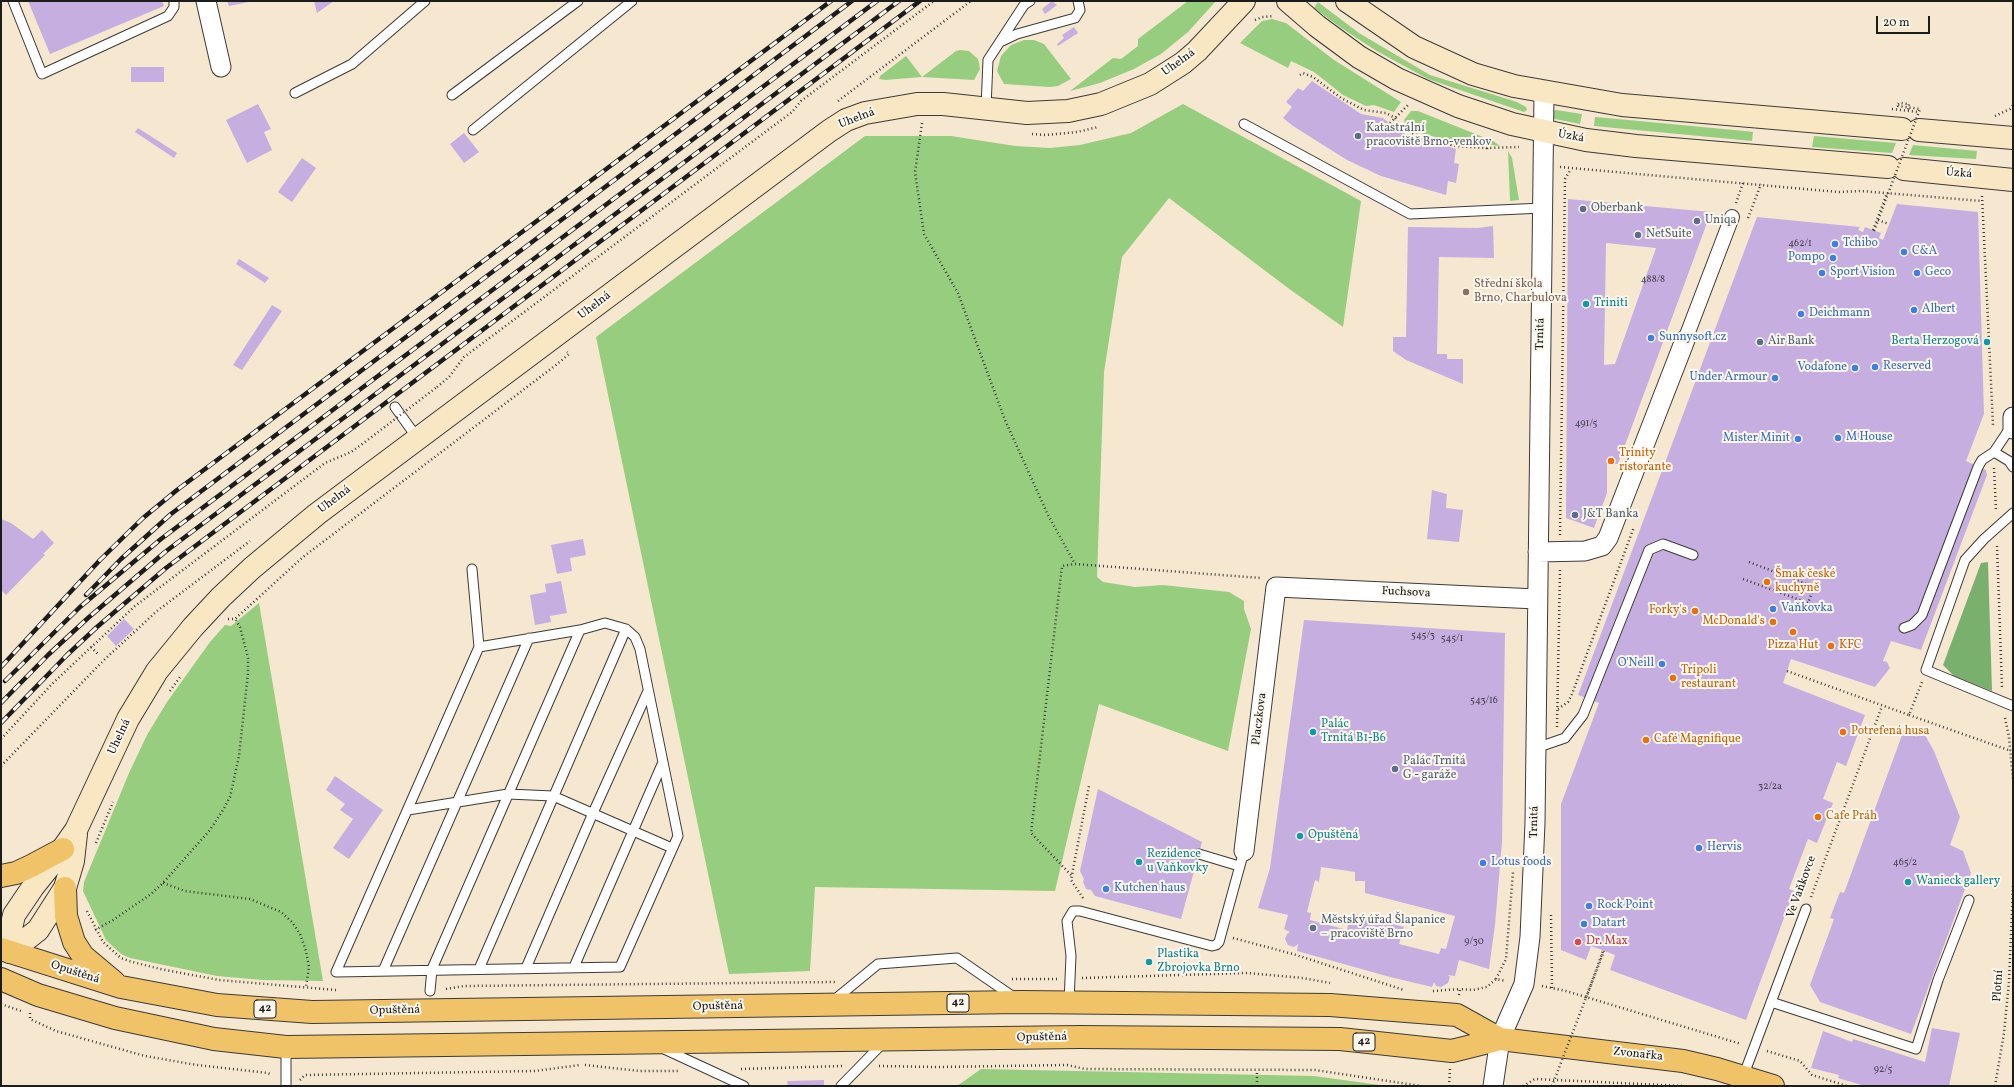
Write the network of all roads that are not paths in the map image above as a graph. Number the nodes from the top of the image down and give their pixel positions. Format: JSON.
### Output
{"nodes":[{"id":1,"x":13,"y":1,"type":"edge"},
{"id":2,"x":174,"y":1,"type":"edge"},
{"id":3,"x":206,"y":1,"type":"edge"},
{"id":4,"x":425,"y":1,"type":"edge"},
{"id":5,"x":578,"y":1,"type":"edge"},
{"id":6,"x":632,"y":1,"type":"edge"},
{"id":7,"x":1030,"y":1,"type":"edge"},
{"id":8,"x":1078,"y":1,"type":"edge"},
{"id":9,"x":1347,"y":1,"type":"edge"},
{"id":10,"x":1248,"y":9,"type":"edge"},
{"id":11,"x":1282,"y":9,"type":"edge"},
{"id":12,"x":1000,"y":42,"type":"junction"},
{"id":13,"x":221,"y":67,"type":"dead end"},
{"id":14,"x":295,"y":92,"type":"dead end"},
{"id":15,"x":1544,"y":92,"type":"junction"},
{"id":16,"x":452,"y":94,"type":"dead end"},
{"id":17,"x":986,"y":108,"type":"junction"},
{"id":18,"x":1244,"y":124,"type":"dead end"},
{"id":19,"x":473,"y":130,"type":"dead end"},
{"id":20,"x":1544,"y":132,"type":"junction"},
{"id":21,"x":2013,"y":138,"type":"edge"},
{"id":22,"x":2013,"y":180,"type":"edge"},
{"id":23,"x":1543,"y":208,"type":"junction"},
{"id":24,"x":1732,"y":217,"type":"road end"},
{"id":25,"x":1685,"y":340,"type":"joint"},
{"id":26,"x":395,"y":408,"type":"dead end"},
{"id":27,"x":2013,"y":417,"type":"edge"},
{"id":28,"x":2013,"y":424,"type":"edge"},
{"id":29,"x":2013,"y":429,"type":"edge"},
{"id":30,"x":418,"y":439,"type":"junction"},
{"id":31,"x":1994,"y":452,"type":"junction"},
{"id":32,"x":2013,"y":467,"type":"edge"},
{"id":33,"x":2013,"y":513,"type":"edge"},
{"id":34,"x":1538,"y":552,"type":"junction"},
{"id":35,"x":1693,"y":555,"type":"dead end"},
{"id":36,"x":472,"y":570,"type":"dead end"},
{"id":37,"x":1270,"y":582,"type":"joint"},
{"id":38,"x":1537,"y":599,"type":"junction"},
{"id":39,"x":1904,"y":628,"type":"dead end"},
{"id":40,"x":626,"y":629,"type":"junction"},
{"id":41,"x":580,"y":630,"type":"junction"},
{"id":42,"x":530,"y":638,"type":"junction"},
{"id":43,"x":479,"y":647,"type":"junction"},
{"id":44,"x":648,"y":691,"type":"junction"},
{"id":45,"x":2013,"y":706,"type":"edge"},
{"id":46,"x":1536,"y":748,"type":"junction"},
{"id":47,"x":662,"y":762,"type":"junction"},
{"id":48,"x":508,"y":794,"type":"junction"},
{"id":49,"x":553,"y":796,"type":"junction"},
{"id":50,"x":456,"y":801,"type":"junction"},
{"id":51,"x":408,"y":810,"type":"junction"},
{"id":52,"x":593,"y":812,"type":"junction"},
{"id":53,"x":76,"y":830,"type":"junction"},
{"id":54,"x":633,"y":831,"type":"junction"},
{"id":55,"x":672,"y":848,"type":"junction"},
{"id":56,"x":63,"y":849,"type":"junction"},
{"id":57,"x":1199,"y":854,"type":"dead end"},
{"id":58,"x":1241,"y":858,"type":"junction"},
{"id":59,"x":1,"y":876,"type":"edge"},
{"id":60,"x":64,"y":888,"type":"junction"},
{"id":61,"x":1969,"y":900,"type":"dead end"},
{"id":62,"x":1806,"y":908,"type":"road end"},
{"id":63,"x":4,"y":949,"type":"edge"},
{"id":64,"x":574,"y":967,"type":"junction"},
{"id":65,"x":526,"y":968,"type":"junction"},
{"id":66,"x":432,"y":969,"type":"junction"},
{"id":67,"x":479,"y":969,"type":"junction"},
{"id":68,"x":383,"y":971,"type":"junction"},
{"id":69,"x":1,"y":980,"type":"edge"},
{"id":70,"x":22,"y":988,"type":"junction"},
{"id":71,"x":121,"y":988,"type":"junction"},
{"id":72,"x":430,"y":991,"type":"dead end"},
{"id":73,"x":1021,"y":1002,"type":"junction"},
{"id":74,"x":1069,"y":1002,"type":"junction"},
{"id":75,"x":1771,"y":1002,"type":"junction"},
{"id":76,"x":828,"y":1005,"type":"junction"},
{"id":77,"x":1500,"y":1039,"type":"junction"},
{"id":78,"x":886,"y":1040,"type":"junction"},
{"id":79,"x":652,"y":1043,"type":"junction"},
{"id":80,"x":286,"y":1047,"type":"junction"},
{"id":81,"x":1743,"y":1077,"type":"junction"},
{"id":82,"x":286,"y":1086,"type":"edge"},
{"id":83,"x":744,"y":1086,"type":"edge"},
{"id":84,"x":841,"y":1086,"type":"edge"},
{"id":85,"x":1493,"y":1086,"type":"edge"},
{"id":86,"x":1773,"y":1086,"type":"edge"}],
"edges":[{"from":1,"to":2,"type":"lane"},
{"from":3,"to":13,"type":"street"},
{"from":4,"to":14,"type":"lane"},
{"from":5,"to":16,"type":"lane"},
{"from":6,"to":19,"type":"lane"},
{"from":7,"to":12,"type":"lane"},
{"from":8,"to":12,"type":"lane"},
{"from":9,"to":15,"type":"main road"},
{"from":10,"to":17,"type":"main road","name":"Uhelná"},
{"from":11,"to":20,"type":"main road","name":"Úzká"},
{"from":12,"to":17,"type":"lane"},
{"from":15,"to":20,"type":"street","name":"Trnitá"},
{"from":15,"to":21,"type":"main road"},
{"from":17,"to":30,"type":"main road","name":"Uhelná"},
{"from":18,"to":23,"type":"lane"},
{"from":20,"to":22,"type":"main road","name":"Úzká"},
{"from":20,"to":23,"type":"street","name":"Trnitá"},
{"from":23,"to":34,"type":"street","name":"Trnitá"},
{"from":24,"to":25,"type":"street"},
{"from":25,"to":34,"type":"street"},
{"from":26,"to":30,"type":"lane"},
{"from":27,"to":28,"type":"street"},
{"from":28,"to":29,"type":"street"},
{"from":28,"to":31,"type":"lane"},
{"from":30,"to":53,"type":"main road","name":"Uhelná"},
{"from":31,"to":32,"type":"lane"},
{"from":31,"to":39,"type":"lane"},
{"from":33,"to":45,"type":"lane"},
{"from":34,"to":38,"type":"street","name":"Trnitá"},
{"from":35,"to":46,"type":"lane"},
{"from":36,"to":43,"type":"lane"},
{"from":37,"to":38,"type":"street","name":"Fuchsova"},
{"from":37,"to":58,"type":"street","name":"Placzkova"},
{"from":38,"to":46,"type":"street","name":"Trnitá"},
{"from":40,"to":41,"type":"lane"},
{"from":40,"to":44,"type":"lane"},
{"from":40,"to":49,"type":"lane"},
{"from":41,"to":42,"type":"lane"},
{"from":41,"to":48,"type":"lane"},
{"from":42,"to":43,"type":"lane"},
{"from":42,"to":50,"type":"lane"},
{"from":43,"to":51,"type":"lane"},
{"from":44,"to":47,"type":"lane"},
{"from":44,"to":52,"type":"lane"},
{"from":46,"to":77,"type":"street","name":"Trnitá"},
{"from":47,"to":54,"type":"lane"},
{"from":47,"to":55,"type":"lane"},
{"from":48,"to":49,"type":"lane"},
{"from":48,"to":50,"type":"lane"},
{"from":48,"to":66,"type":"lane"},
{"from":49,"to":52,"type":"lane"},
{"from":49,"to":67,"type":"lane"},
{"from":50,"to":51,"type":"lane"},
{"from":50,"to":68,"type":"lane"},
{"from":51,"to":68,"type":"lane"},
{"from":52,"to":54,"type":"lane"},
{"from":52,"to":65,"type":"lane"},
{"from":53,"to":56,"type":"main road","name":"Uhelná"},
{"from":53,"to":60,"type":"main road","name":"Uhelná"},
{"from":54,"to":55,"type":"lane"},
{"from":54,"to":64,"type":"lane"},
{"from":55,"to":64,"type":"lane"},
{"from":56,"to":59,"type":"main road"},
{"from":56,"to":63,"type":"main road","name":"Uhelná"},
{"from":57,"to":58,"type":"lane"},
{"from":58,"to":74,"type":"lane"},
{"from":60,"to":63,"type":"main road","name":"Uhelná"},
{"from":60,"to":71,"type":"main road"},
{"from":61,"to":75,"type":"lane"},
{"from":62,"to":75,"type":"lane","name":"Ve Vaňkovce"},
{"from":63,"to":70,"type":"main road"},
{"from":63,"to":71,"type":"main road","name":"Opuštěná","number":"42"},
{"from":64,"to":65,"type":"lane"},
{"from":65,"to":67,"type":"lane"},
{"from":66,"to":67,"type":"lane"},
{"from":66,"to":68,"type":"lane"},
{"from":66,"to":72,"type":"lane"},
{"from":69,"to":70,"type":"main road","name":"Opuštěná","number":"42"},
{"from":70,"to":80,"type":"main road","name":"Opuštěná","number":"42"},
{"from":71,"to":76,"type":"main road","name":"Opuštěná","number":"42"},
{"from":73,"to":74,"type":"main road","name":"Opuštěná","number":"42"},
{"from":73,"to":76,"type":"main road","name":"Opuštěná","number":"42"},
{"from":73,"to":76,"type":"lane"},
{"from":74,"to":77,"type":"main road","name":"Opuštěná","number":"42"},
{"from":75,"to":81,"type":"lane","name":"Ve Vaňkovce"},
{"from":77,"to":78,"type":"main road","name":"Opuštěná","number":"42"},
{"from":77,"to":81,"type":"main road","name":"Zvonařka","number":"42"},
{"from":77,"to":85,"type":"street","name":"Trnitá"},
{"from":78,"to":79,"type":"main road","name":"Opuštěná","number":"42"},
{"from":78,"to":84,"type":"lane"},
{"from":79,"to":80,"type":"main road","name":"Opuštěná","number":"42"},
{"from":79,"to":83,"type":"lane"},
{"from":80,"to":82,"type":"lane"},
{"from":81,"to":86,"type":"main road","name":"Zvonařka","number":"42"}]}
